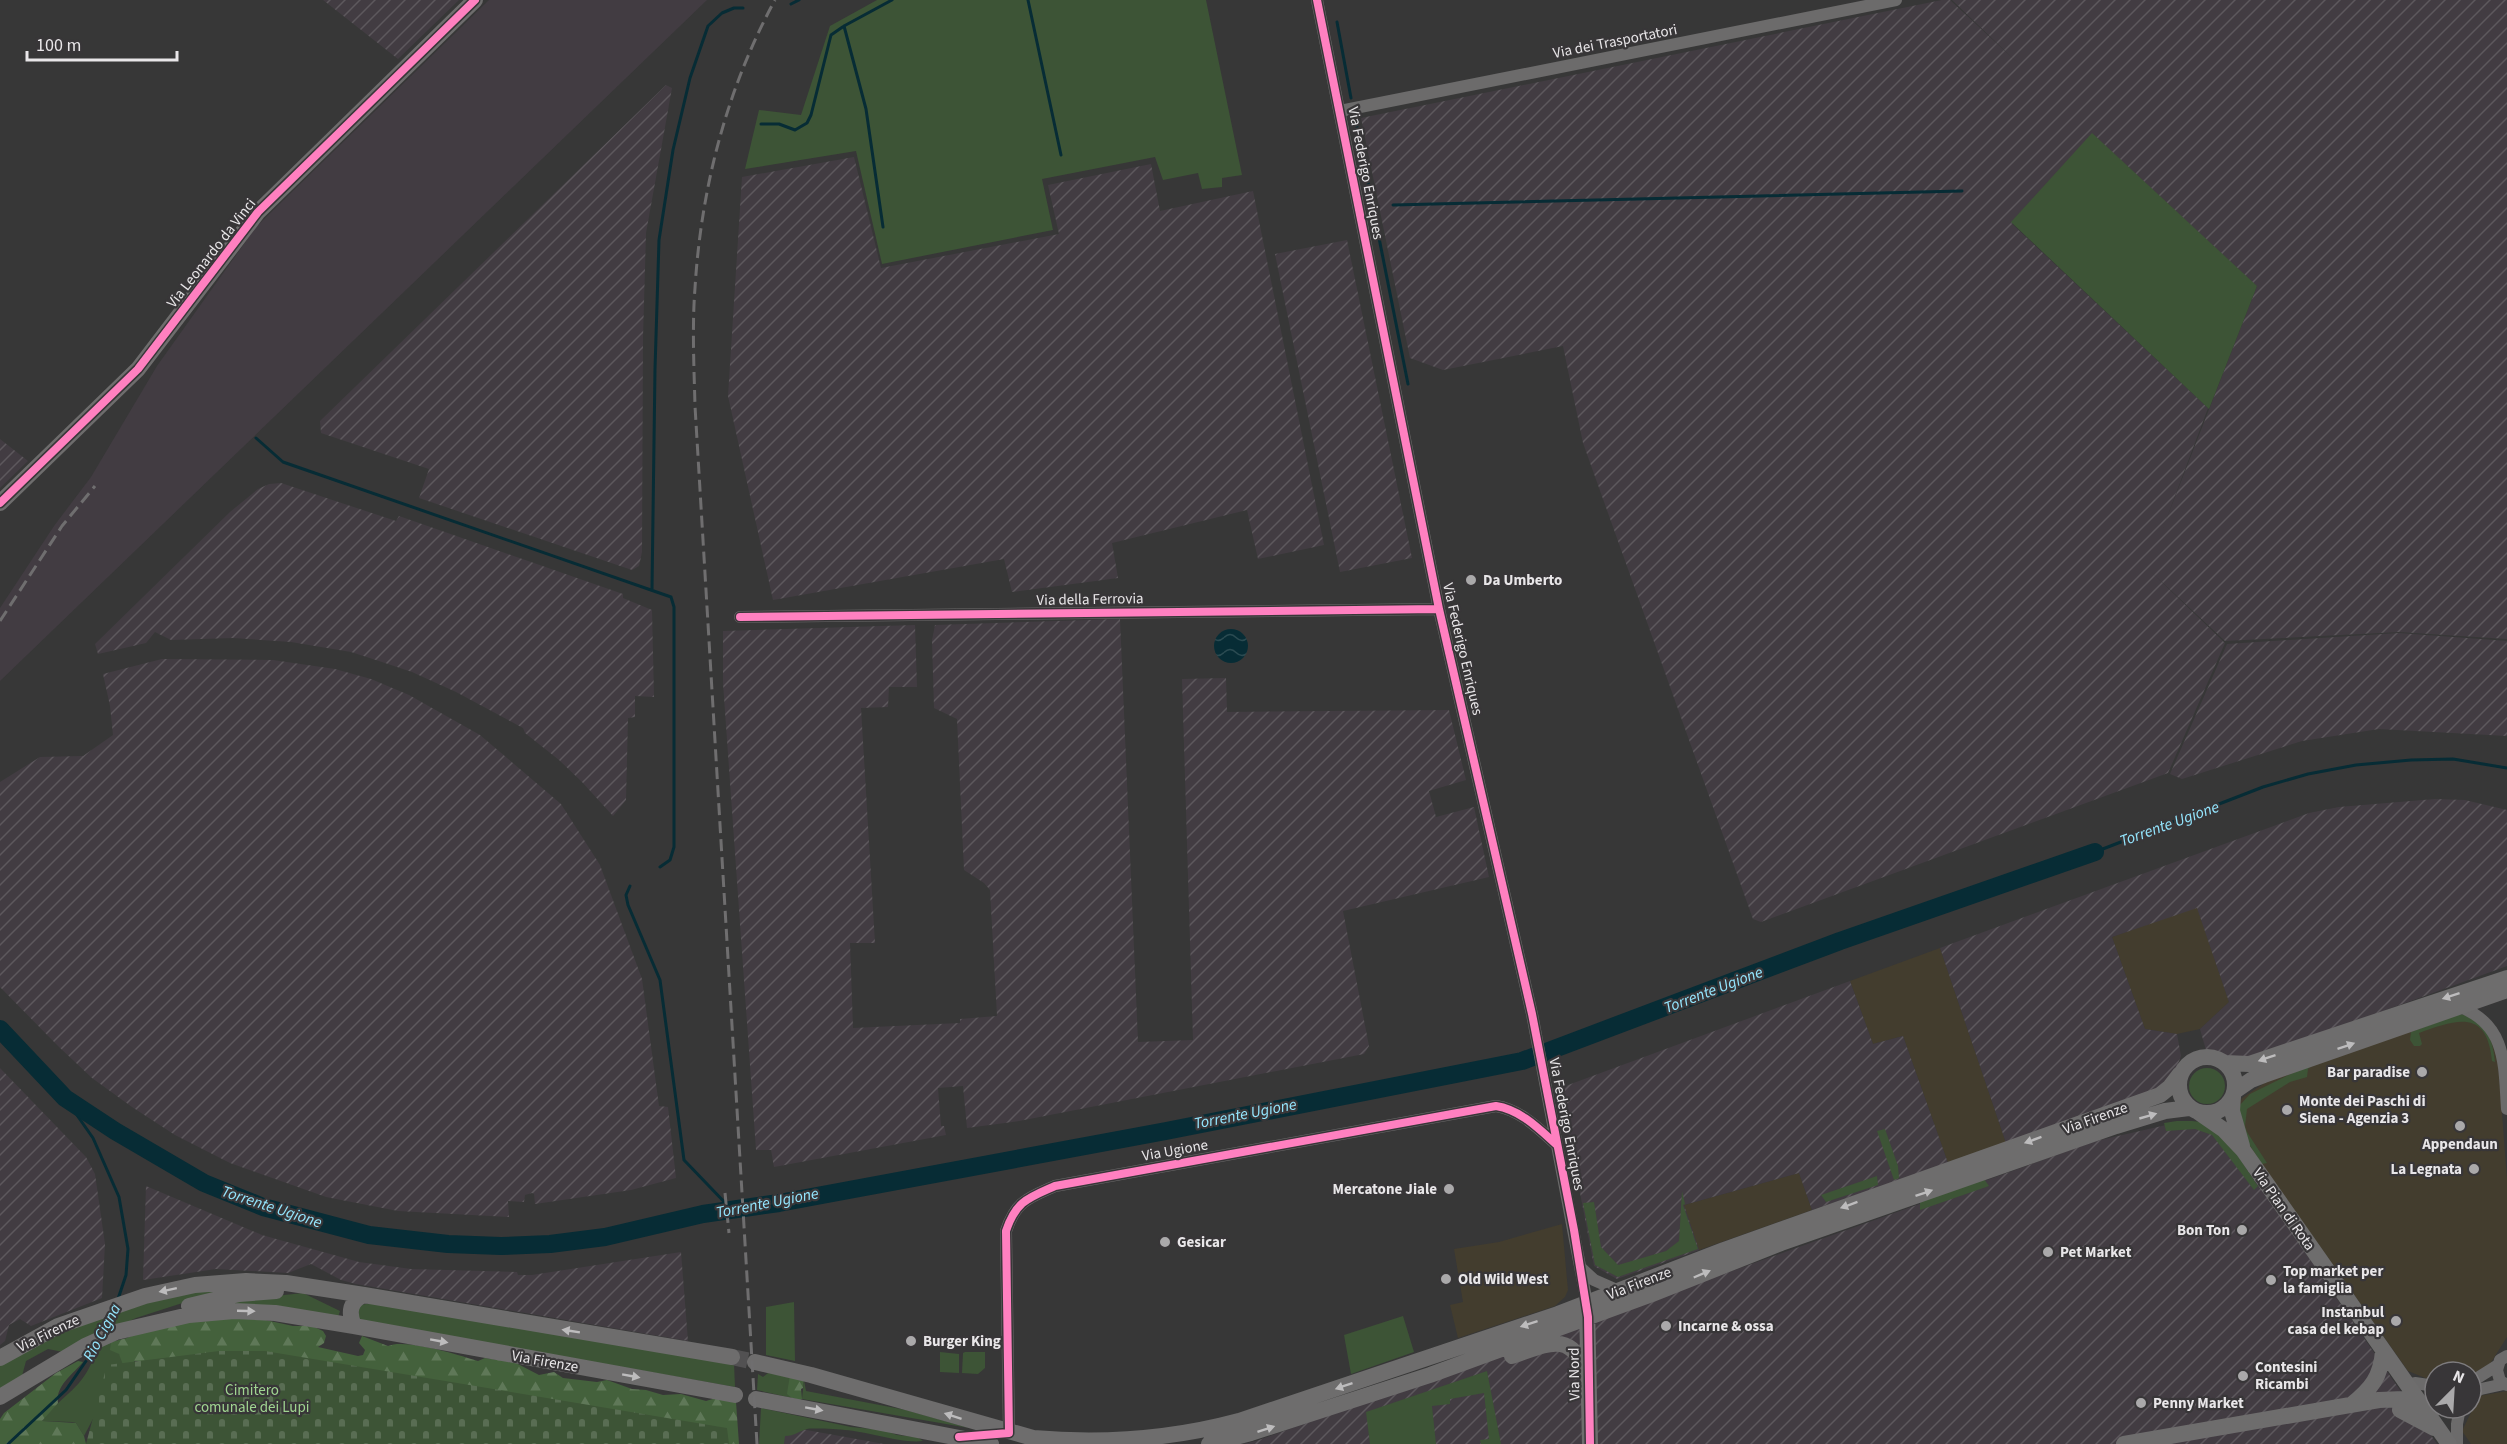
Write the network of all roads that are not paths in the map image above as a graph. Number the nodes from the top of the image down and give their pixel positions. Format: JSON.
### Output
{"nodes":[{"id":1,"x":475,"y":0,"type":"edge"},
{"id":2,"x":1317,"y":0,"type":"edge"},
{"id":3,"x":1896,"y":0,"type":"edge"},
{"id":4,"x":1340,"y":111,"type":"junction"},
{"id":5,"x":0,"y":503,"type":"edge"},
{"id":6,"x":1439,"y":609,"type":"junction"},
{"id":7,"x":740,"y":617,"type":"dead end"},
{"id":8,"x":2507,"y":978,"type":"edge"},
{"id":9,"x":2507,"y":990,"type":"edge"},
{"id":10,"x":2460,"y":1007,"type":"junction"},
{"id":11,"x":2507,"y":1047,"type":"edge"},
{"id":12,"x":2225,"y":1063,"type":"junction"},
{"id":13,"x":2504,"y":1068,"type":"junction"},
{"id":14,"x":2180,"y":1074,"type":"junction"},
{"id":15,"x":2234,"y":1094,"type":"junction"},
{"id":16,"x":2507,"y":1109,"type":"edge"},
{"id":17,"x":2193,"y":1110,"type":"junction"},
{"id":18,"x":1557,"y":1145,"type":"junction"},
{"id":19,"x":2243,"y":1150,"type":"junction"},
{"id":20,"x":1581,"y":1268,"type":"junction"},
{"id":21,"x":309,"y":1287,"type":"junction"},
{"id":22,"x":1619,"y":1291,"type":"junction"},
{"id":23,"x":364,"y":1295,"type":"junction"},
{"id":24,"x":1587,"y":1310,"type":"junction"},
{"id":25,"x":354,"y":1326,"type":"junction"},
{"id":26,"x":121,"y":1330,"type":"junction"},
{"id":27,"x":2383,"y":1352,"type":"junction"},
{"id":28,"x":732,"y":1357,"type":"tunnel mouth"},
{"id":29,"x":2504,"y":1357,"type":"edge"},
{"id":30,"x":0,"y":1358,"type":"edge"},
{"id":31,"x":755,"y":1362,"type":"tunnel mouth"},
{"id":32,"x":2483,"y":1374,"type":"edge"},
{"id":33,"x":1430,"y":1375,"type":"junction"},
{"id":34,"x":1587,"y":1375,"type":"junction"},
{"id":35,"x":23,"y":1384,"type":"junction"},
{"id":36,"x":2423,"y":1384,"type":"edge"},
{"id":37,"x":2406,"y":1385,"type":"junction"},
{"id":38,"x":2506,"y":1385,"type":"edge"},
{"id":39,"x":2483,"y":1389,"type":"edge"},
{"id":40,"x":735,"y":1395,"type":"dead end"},
{"id":41,"x":0,"y":1398,"type":"edge"},
{"id":42,"x":756,"y":1399,"type":"dead end"},
{"id":43,"x":2423,"y":1404,"type":"edge"},
{"id":44,"x":2350,"y":1406,"type":"junction"},
{"id":45,"x":0,"y":1407,"type":"edge"},
{"id":46,"x":2423,"y":1407,"type":"edge"},
{"id":47,"x":2423,"y":1408,"type":"edge"},
{"id":48,"x":2400,"y":1410,"type":"junction"},
{"id":49,"x":2434,"y":1420,"type":"edge"},
{"id":50,"x":2458,"y":1420,"type":"edge"},
{"id":51,"x":1009,"y":1433,"type":"junction"},
{"id":52,"x":959,"y":1437,"type":"junction"},
{"id":53,"x":2444,"y":1438,"type":"edge"},
{"id":54,"x":991,"y":1444,"type":"edge"},
{"id":55,"x":1209,"y":1444,"type":"edge"},
{"id":56,"x":1590,"y":1444,"type":"edge"},
{"id":57,"x":2124,"y":1444,"type":"edge"},
{"id":58,"x":2457,"y":1444,"type":"edge"}],
"edges":[{"from":1,"to":5,"type":"main road","name":"Via Leonardo da Vinci"},
{"from":2,"to":4,"type":"street","name":"Via Federigo Enriques"},
{"from":3,"to":4,"type":"street","name":"Via dei Trasportatori"},
{"from":4,"to":6,"type":"street","name":"Via Federigo Enriques"},
{"from":6,"to":7,"type":"street","name":"Via della Ferrovia"},
{"from":6,"to":18,"type":"street","name":"Via Federigo Enriques"},
{"from":8,"to":12,"type":"main road","one_way":true},
{"from":9,"to":10,"type":"main road"},
{"from":10,"to":13,"type":"street"},
{"from":15,"to":10,"type":"main road","one_way":true},
{"from":11,"to":13,"type":"street"},
{"from":12,"to":14,"type":"main road"},
{"from":12,"to":15,"type":"main road"},
{"from":13,"to":16,"type":"street"},
{"from":14,"to":17,"type":"main road"},
{"from":14,"to":22,"type":"main road","name":"Via Firenze","one_way":true},
{"from":15,"to":17,"type":"main road"},
{"from":15,"to":19,"type":"main road","name":"Via Pian di Rota"},
{"from":17,"to":19,"type":"main road","name":"Via Pian di Rota"},
{"from":24,"to":17,"type":"main road","name":"Via Firenze","one_way":true},
{"from":18,"to":20,"type":"street","name":"Via Federigo Enriques"},
{"from":18,"to":51,"type":"street","name":"Via Ugione"},
{"from":19,"to":27,"type":"main road","name":"Via Pian di Rota"},
{"from":20,"to":22,"type":"street"},
{"from":20,"to":24,"type":"street","name":"Via Federigo Enriques"},
{"from":21,"to":23,"type":"main road","name":"Via Firenze"},
{"from":21,"to":26,"type":"main road","name":"Via Firenze"},
{"from":21,"to":30,"type":"main road","name":"Via Firenze","one_way":true},
{"from":22,"to":24,"type":"main road","name":"Via Firenze"},
{"from":23,"to":25,"type":"main road"},
{"from":28,"to":23,"type":"main road","name":"Via Firenze","one_way":true},
{"from":24,"to":33,"type":"main road","name":"Via Firenze"},
{"from":24,"to":34,"type":"main road","name":"Via Nord"},
{"from":24,"to":51,"type":"main road","name":"Via Firenze","one_way":true},
{"from":26,"to":25,"type":"main road","name":"Via Firenze","one_way":true},
{"from":25,"to":40,"type":"main road","name":"Via Firenze","one_way":true},
{"from":26,"to":35,"type":"main road","name":"Via Firenze"},
{"from":27,"to":37,"type":"main road","name":"Via Pian di Rota"},
{"from":27,"to":44,"type":"main road"},
{"from":29,"to":32,"type":"street"},
{"from":29,"to":38,"type":"street"},
{"from":51,"to":31,"type":"main road","name":"Via Firenze","one_way":true},
{"from":33,"to":34,"type":"main road","name":"Via Firenze"},
{"from":55,"to":33,"type":"main road","name":"Via Firenze","one_way":true},
{"from":34,"to":56,"type":"main road","name":"Via Nord"},
{"from":35,"to":41,"type":"main road","name":"Via Firenze"},
{"from":35,"to":45,"type":"main road","name":"Via Firenze"},
{"from":36,"to":37,"type":"street"},
{"from":37,"to":43,"type":"main road","name":"Via Pian di Rota"},
{"from":37,"to":44,"type":"main road"},
{"from":38,"to":39,"type":"street"},
{"from":42,"to":52,"type":"main road","name":"Via Firenze","one_way":true},
{"from":44,"to":46,"type":"main road"},
{"from":44,"to":48,"type":"main road"},
{"from":44,"to":57,"type":"main road"},
{"from":47,"to":48,"type":"main road"},
{"from":48,"to":53,"type":"main road"},
{"from":49,"to":53,"type":"main road","name":"Via Pian di Rota"},
{"from":50,"to":58,"type":"street"},
{"from":51,"to":52,"type":"main road","name":"Via Firenze"},
{"from":52,"to":54,"type":"main road","name":"Via Firenze"}]}
